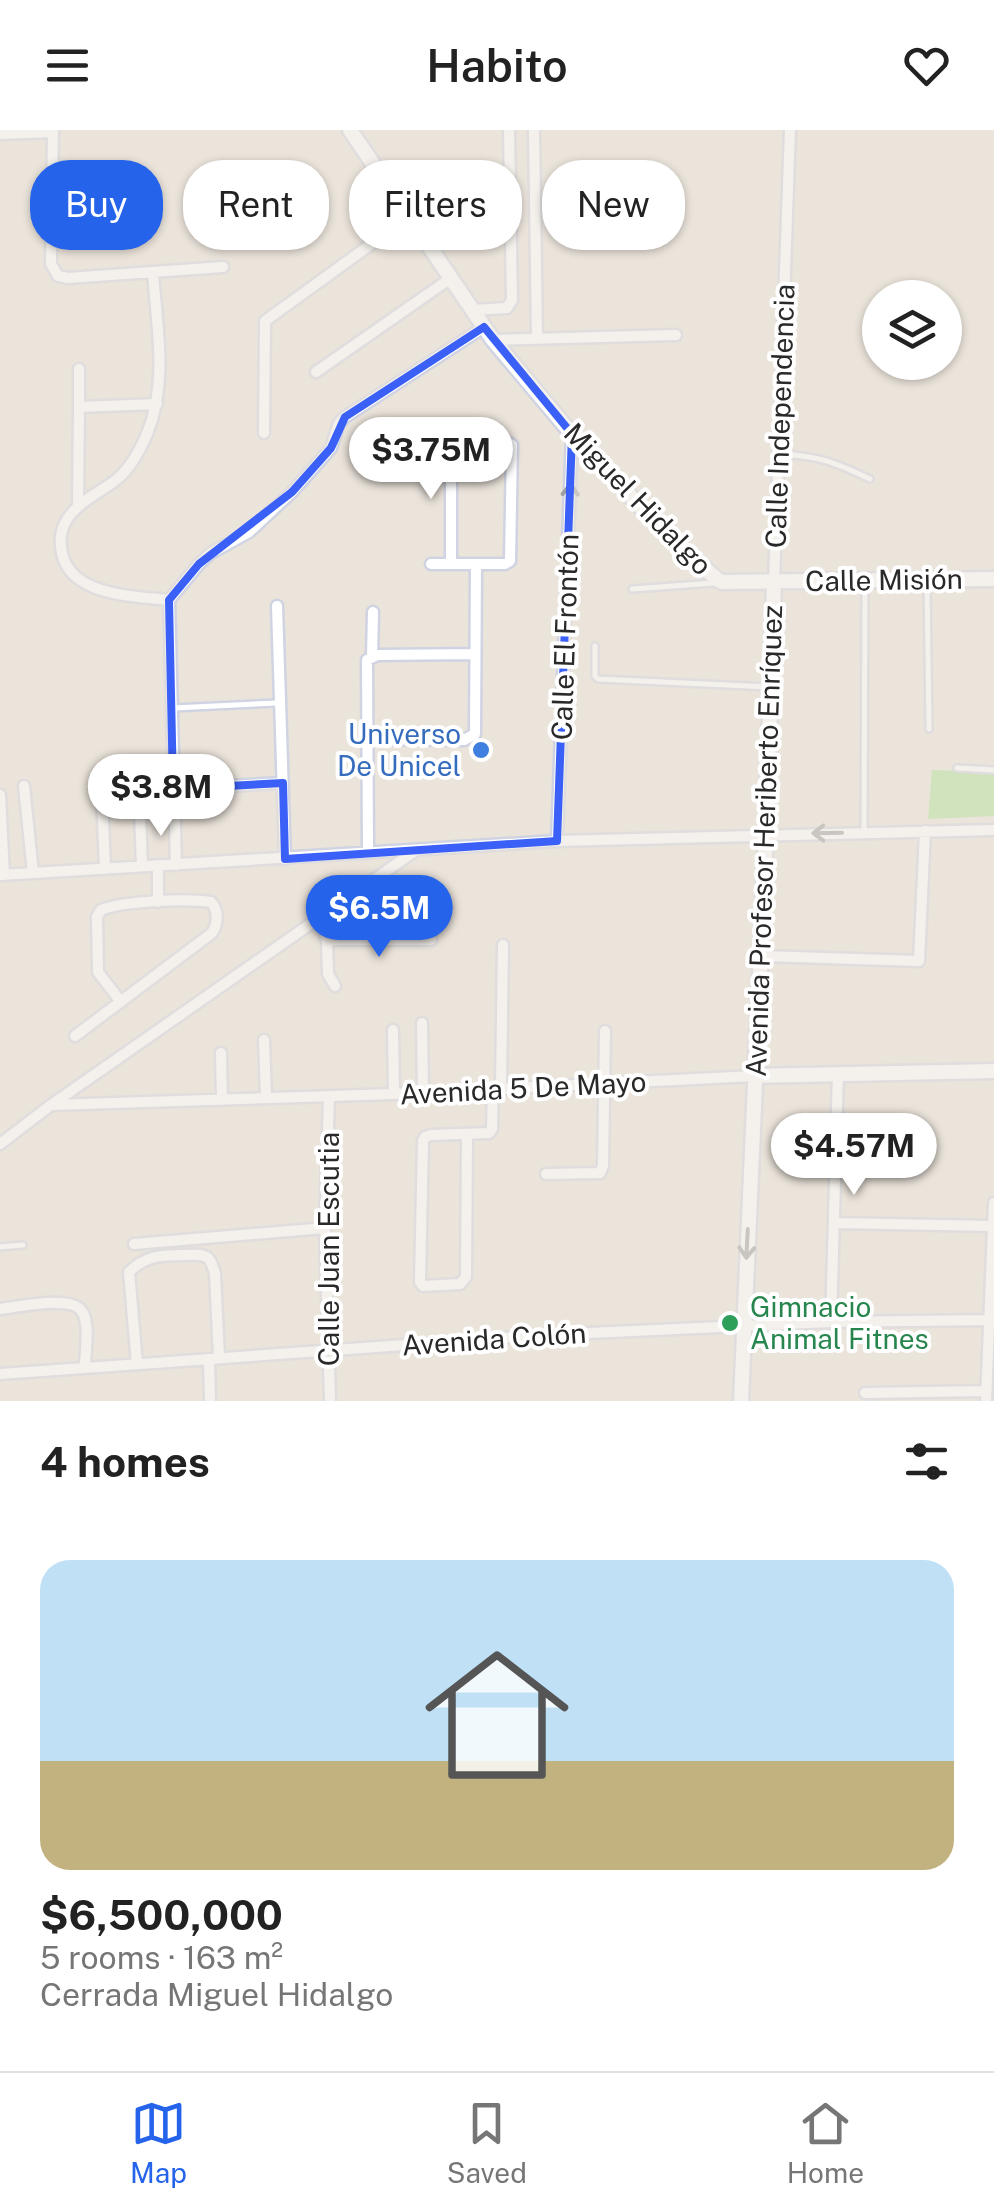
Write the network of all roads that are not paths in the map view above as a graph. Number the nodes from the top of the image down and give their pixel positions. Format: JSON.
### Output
{"nodes":[{"id":1,"x":350,"y":130,"type":"edge"},
{"id":2,"x":509,"y":130,"type":"edge"},
{"id":3,"x":534,"y":130,"type":"edge"},
{"id":4,"x":790,"y":130,"type":"edge"},
{"id":5,"x":54,"y":131,"type":"edge"},
{"id":6,"x":0,"y":134,"type":"edge"},
{"id":7,"x":371,"y":160,"type":"edge"},
{"id":8,"x":362,"y":250,"type":"edge"},
{"id":9,"x":432,"y":250,"type":"edge"},
{"id":10,"x":224,"y":268,"type":"dead end"},
{"id":11,"x":153,"y":273,"type":"junction"},
{"id":12,"x":451,"y":278,"type":"junction"},
{"id":13,"x":474,"y":310,"type":"junction"},
{"id":14,"x":489,"y":333,"type":"junction"},
{"id":15,"x":676,"y":336,"type":"dead end"},
{"id":16,"x":537,"y":338,"type":"junction"},
{"id":17,"x":79,"y":369,"type":"dead end"},
{"id":18,"x":316,"y":372,"type":"dead end"},
{"id":19,"x":157,"y":404,"type":"junction"},
{"id":20,"x":79,"y":406,"type":"junction"},
{"id":21,"x":264,"y":433,"type":"dead end"},
{"id":22,"x":572,"y":434,"type":"junction"},
{"id":23,"x":427,"y":440,"type":"dead end"},
{"id":24,"x":451,"y":440,"type":"junction"},
{"id":25,"x":779,"y":454,"type":"junction"},
{"id":26,"x":870,"y":479,"type":"dead end"},
{"id":27,"x":78,"y":506,"type":"junction"},
{"id":28,"x":432,"y":564,"type":"dead end"},
{"id":29,"x":451,"y":564,"type":"junction"},
{"id":30,"x":476,"y":564,"type":"junction"},
{"id":31,"x":994,"y":579,"type":"edge"},
{"id":32,"x":865,"y":580,"type":"junction"},
{"id":33,"x":927,"y":580,"type":"junction"},
{"id":34,"x":722,"y":582,"type":"junction"},
{"id":35,"x":774,"y":582,"type":"junction"},
{"id":36,"x":632,"y":589,"type":"dead end"},
{"id":37,"x":168,"y":600,"type":"junction"},
{"id":38,"x":277,"y":606,"type":"dead end"},
{"id":39,"x":372,"y":612,"type":"dead end"},
{"id":40,"x":595,"y":646,"type":"dead end"},
{"id":41,"x":475,"y":654,"type":"junction"},
{"id":42,"x":369,"y":659,"type":"junction"},
{"id":43,"x":770,"y":687,"type":"junction"},
{"id":44,"x":280,"y":703,"type":"junction"},
{"id":45,"x":170,"y":708,"type":"junction"},
{"id":46,"x":929,"y":729,"type":"dead end"},
{"id":47,"x":368,"y":740,"type":"junction"},
{"id":48,"x":956,"y":768,"type":"dead end"},
{"id":49,"x":101,"y":770,"type":"dead end"},
{"id":50,"x":994,"y":770,"type":"edge"},
{"id":51,"x":283,"y":783,"type":"junction"},
{"id":52,"x":24,"y":786,"type":"dead end"},
{"id":53,"x":173,"y":789,"type":"junction"},
{"id":54,"x":0,"y":796,"type":"edge"},
{"id":55,"x":140,"y":812,"type":"dead end"},
{"id":56,"x":994,"y":830,"type":"edge"},
{"id":57,"x":926,"y":831,"type":"junction"},
{"id":58,"x":864,"y":832,"type":"junction"},
{"id":59,"x":766,"y":834,"type":"junction"},
{"id":60,"x":557,"y":841,"type":"junction"},
{"id":61,"x":416,"y":851,"type":"junction"},
{"id":62,"x":368,"y":853,"type":"junction"},
{"id":63,"x":285,"y":859,"type":"junction"},
{"id":64,"x":176,"y":865,"type":"junction"},
{"id":65,"x":142,"y":866,"type":"junction"},
{"id":66,"x":158,"y":866,"type":"junction"},
{"id":67,"x":106,"y":868,"type":"junction"},
{"id":68,"x":33,"y":873,"type":"junction"},
{"id":69,"x":2,"y":875,"type":"edge"},
{"id":70,"x":158,"y":902,"type":"junction"},
{"id":71,"x":319,"y":917,"type":"junction"},
{"id":72,"x":327,"y":940,"type":"junction"},
{"id":73,"x":431,"y":940,"type":"dead end"},
{"id":74,"x":503,"y":945,"type":"dead end"},
{"id":75,"x":761,"y":956,"type":"junction"},
{"id":76,"x":335,"y":986,"type":"dead end"},
{"id":77,"x":121,"y":1002,"type":"junction"},
{"id":78,"x":422,"y":1023,"type":"dead end"},
{"id":79,"x":393,"y":1030,"type":"dead end"},
{"id":80,"x":605,"y":1030,"type":"dead end"},
{"id":81,"x":75,"y":1036,"type":"dead end"},
{"id":82,"x":264,"y":1040,"type":"dead end"},
{"id":83,"x":222,"y":1053,"type":"dead end"},
{"id":84,"x":994,"y":1071,"type":"edge"},
{"id":85,"x":838,"y":1074,"type":"junction"},
{"id":86,"x":755,"y":1076,"type":"junction"},
{"id":87,"x":605,"y":1084,"type":"junction"},
{"id":88,"x":497,"y":1088,"type":"junction"},
{"id":89,"x":422,"y":1092,"type":"junction"},
{"id":90,"x":394,"y":1094,"type":"junction"},
{"id":91,"x":329,"y":1096,"type":"junction"},
{"id":92,"x":266,"y":1098,"type":"junction"},
{"id":93,"x":222,"y":1100,"type":"junction"},
{"id":94,"x":51,"y":1105,"type":"junction"},
{"id":95,"x":468,"y":1135,"type":"junction"},
{"id":96,"x":0,"y":1144,"type":"edge"},
{"id":97,"x":546,"y":1174,"type":"dead end"},
{"id":98,"x":994,"y":1204,"type":"edge"},
{"id":99,"x":834,"y":1223,"type":"junction"},
{"id":100,"x":993,"y":1226,"type":"edge"},
{"id":101,"x":324,"y":1228,"type":"junction"},
{"id":102,"x":23,"y":1244,"type":"dead end"},
{"id":103,"x":134,"y":1244,"type":"dead end"},
{"id":104,"x":0,"y":1247,"type":"edge"},
{"id":105,"x":0,"y":1309,"type":"edge"},
{"id":106,"x":988,"y":1320,"type":"junction"},
{"id":107,"x":831,"y":1322,"type":"junction"},
{"id":108,"x":743,"y":1325,"type":"junction"},
{"id":109,"x":328,"y":1351,"type":"junction"},
{"id":110,"x":214,"y":1359,"type":"junction"},
{"id":111,"x":137,"y":1364,"type":"junction"},
{"id":112,"x":86,"y":1368,"type":"junction"},
{"id":113,"x":0,"y":1374,"type":"edge"},
{"id":114,"x":865,"y":1392,"type":"dead end"},
{"id":115,"x":986,"y":1396,"type":"edge"},
{"id":116,"x":210,"y":1401,"type":"edge"},
{"id":117,"x":330,"y":1401,"type":"edge"},
{"id":118,"x":741,"y":1401,"type":"edge"}],
"edges":[{"from":1,"to":7,"type":"main road","name":"Miguel Hidalgo"},
{"from":2,"to":13,"type":"street"},
{"from":3,"to":16,"type":"street"},
{"from":4,"to":25,"type":"street","name":"Calle Independencia"},
{"from":5,"to":6,"type":"street"},
{"from":5,"to":11,"type":"street"},
{"from":8,"to":21,"type":"street"},
{"from":9,"to":12,"type":"main road","name":"Miguel Hidalgo"},
{"from":10,"to":11,"type":"street"},
{"from":11,"to":19,"type":"street"},
{"from":12,"to":13,"type":"main road","name":"Miguel Hidalgo"},
{"from":12,"to":18,"type":"street"},
{"from":13,"to":14,"type":"main road","name":"Miguel Hidalgo"},
{"from":14,"to":16,"type":"street"},
{"from":14,"to":22,"type":"main road","name":"Miguel Hidalgo"},
{"from":14,"to":37,"type":"street"},
{"from":15,"to":16,"type":"street"},
{"from":17,"to":20,"type":"street"},
{"from":19,"to":20,"type":"street"},
{"from":19,"to":27,"type":"street"},
{"from":20,"to":27,"type":"street"},
{"from":22,"to":34,"type":"main road","name":"Miguel Hidalgo"},
{"from":60,"to":22,"type":"street","name":"Calle El Frontón","one_way":true},
{"from":23,"to":24,"type":"street"},
{"from":24,"to":29,"type":"street"},
{"from":24,"to":30,"type":"street"},
{"from":25,"to":26,"type":"lane"},
{"from":25,"to":35,"type":"street","name":"Calle Independencia"},
{"from":27,"to":37,"type":"street"},
{"from":28,"to":29,"type":"street"},
{"from":29,"to":30,"type":"street"},
{"from":30,"to":41,"type":"street"},
{"from":31,"to":33,"type":"main road","name":"Calle Misión"},
{"from":32,"to":33,"type":"main road","name":"Calle Misión"},
{"from":32,"to":35,"type":"main road","name":"Calle Misión"},
{"from":32,"to":58,"type":"lane"},
{"from":33,"to":46,"type":"lane"},
{"from":34,"to":35,"type":"main road","name":"Miguel Hidalgo"},
{"from":34,"to":36,"type":"lane"},
{"from":35,"to":43,"type":"main road","name":"Avenida Profesor Heriberto Enríquez"},
{"from":37,"to":45,"type":"street"},
{"from":38,"to":44,"type":"street"},
{"from":39,"to":42,"type":"street"},
{"from":40,"to":43,"type":"lane"},
{"from":41,"to":42,"type":"street"},
{"from":41,"to":47,"type":"street"},
{"from":42,"to":47,"type":"street"},
{"from":43,"to":59,"type":"main road","name":"Avenida Profesor Heriberto Enríquez"},
{"from":44,"to":45,"type":"lane"},
{"from":44,"to":51,"type":"street"},
{"from":45,"to":53,"type":"street"},
{"from":47,"to":62,"type":"street"},
{"from":48,"to":50,"type":"lane"},
{"from":49,"to":67,"type":"street"},
{"from":51,"to":53,"type":"street"},
{"from":51,"to":63,"type":"street"},
{"from":52,"to":68,"type":"street"},
{"from":53,"to":64,"type":"street"},
{"from":54,"to":69,"type":"street"},
{"from":55,"to":65,"type":"street"},
{"from":56,"to":57,"type":"street"},
{"from":57,"to":58,"type":"street"},
{"from":57,"to":75,"type":"street"},
{"from":58,"to":59,"type":"street","one_way":true},
{"from":59,"to":60,"type":"street"},
{"from":59,"to":75,"type":"main road","name":"Avenida Profesor Heriberto Enríquez"},
{"from":60,"to":61,"type":"street"},
{"from":61,"to":62,"type":"street"},
{"from":61,"to":71,"type":"street"},
{"from":62,"to":63,"type":"street"},
{"from":63,"to":64,"type":"street"},
{"from":64,"to":66,"type":"street"},
{"from":65,"to":66,"type":"street"},
{"from":65,"to":67,"type":"street"},
{"from":66,"to":70,"type":"street"},
{"from":67,"to":68,"type":"street"},
{"from":68,"to":69,"type":"street"},
{"from":70,"to":77,"type":"street"},
{"from":70,"to":77,"type":"street"},
{"from":71,"to":72,"type":"street"},
{"from":71,"to":94,"type":"street"},
{"from":72,"to":73,"type":"street"},
{"from":72,"to":76,"type":"street"},
{"from":74,"to":88,"type":"street"},
{"from":75,"to":86,"type":"main road","name":"Avenida Profesor Heriberto Enríquez"},
{"from":77,"to":81,"type":"street"},
{"from":78,"to":89,"type":"street"},
{"from":79,"to":90,"type":"street"},
{"from":80,"to":87,"type":"street"},
{"from":82,"to":92,"type":"street"},
{"from":83,"to":93,"type":"street"},
{"from":84,"to":85,"type":"main road","name":"Avenida 5 De Mayo"},
{"from":85,"to":86,"type":"main road","name":"Avenida 5 De Mayo"},
{"from":85,"to":99,"type":"street"},
{"from":86,"to":87,"type":"street","name":"Avenida 5 De Mayo"},
{"from":86,"to":108,"type":"main road","name":"Avenida Profesor Heriberto Enríquez","one_way":true},
{"from":87,"to":88,"type":"street","name":"Avenida 5 De Mayo"},
{"from":87,"to":97,"type":"street"},
{"from":88,"to":89,"type":"street","name":"Avenida 5 De Mayo"},
{"from":88,"to":95,"type":"street"},
{"from":89,"to":90,"type":"street","name":"Avenida 5 De Mayo"},
{"from":90,"to":91,"type":"street","name":"Avenida 5 De Mayo"},
{"from":91,"to":92,"type":"street","name":"Avenida 5 De Mayo"},
{"from":91,"to":101,"type":"street","name":"Calle Juan Escutia"},
{"from":92,"to":93,"type":"street","name":"Avenida 5 De Mayo"},
{"from":93,"to":94,"type":"street","name":"Avenida 5 De Mayo"},
{"from":94,"to":96,"type":"street"},
{"from":95,"to":95,"type":"street"},
{"from":98,"to":100,"type":"street"},
{"from":99,"to":100,"type":"street"},
{"from":99,"to":107,"type":"street"},
{"from":100,"to":106,"type":"street"},
{"from":101,"to":103,"type":"street"},
{"from":101,"to":109,"type":"street","name":"Calle Juan Escutia"},
{"from":102,"to":104,"type":"lane"},
{"from":105,"to":112,"type":"street"},
{"from":106,"to":107,"type":"street","name":"Avenida Colón"},
{"from":106,"to":115,"type":"street"},
{"from":107,"to":108,"type":"street","name":"Avenida Colón"},
{"from":108,"to":109,"type":"street","name":"Avenida Colón"},
{"from":108,"to":118,"type":"main road","name":"Avenida Profesor Heriberto Enríquez"},
{"from":109,"to":110,"type":"street","name":"Avenida Colón"},
{"from":109,"to":117,"type":"street","name":"Calle Juan Escutia"},
{"from":110,"to":111,"type":"street","name":"Avenida Colón"},
{"from":110,"to":111,"type":"street"},
{"from":110,"to":116,"type":"street"},
{"from":111,"to":112,"type":"street","name":"Avenida Colón"},
{"from":112,"to":113,"type":"street","name":"Avenida Colón"},
{"from":114,"to":115,"type":"street"}]}
